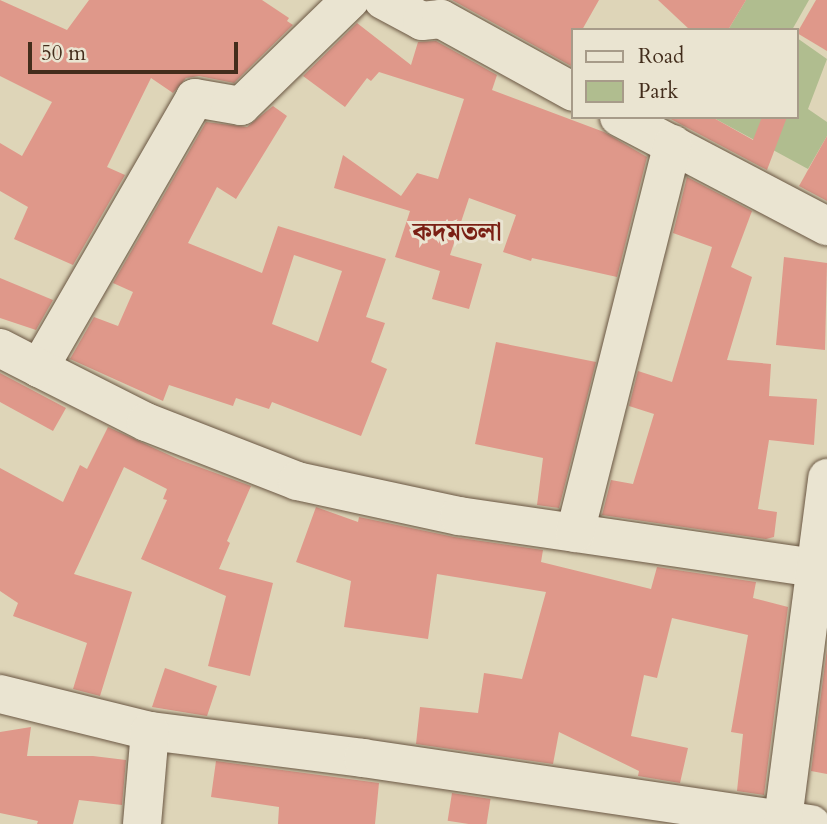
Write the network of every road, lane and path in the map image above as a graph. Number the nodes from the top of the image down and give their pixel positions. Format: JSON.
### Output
{"nodes":[{"id":1,"x":350,"y":0,"type":"edge"},
{"id":2,"x":383,"y":0,"type":"edge"},
{"id":3,"x":445,"y":9,"type":"edge"},
{"id":4,"x":572,"y":91,"type":"edge"},
{"id":5,"x":623,"y":119,"type":"edge"},
{"id":6,"x":673,"y":145,"type":"junction"},
{"id":7,"x":827,"y":226,"type":"edge"},
{"id":8,"x":0,"y":348,"type":"edge"},
{"id":9,"x":39,"y":368,"type":"junction"},
{"id":10,"x":827,"y":478,"type":"edge"},
{"id":11,"x":575,"y":533,"type":"junction"},
{"id":12,"x":815,"y":568,"type":"junction"},
{"id":13,"x":0,"y":694,"type":"edge"},
{"id":14,"x":150,"y":731,"type":"junction"},
{"id":15,"x":797,"y":822,"type":"edge"},
{"id":16,"x":142,"y":824,"type":"edge"}],
"edges":[{"from":1,"to":9,"type":"street"},
{"from":2,"to":3,"type":"street"},
{"from":3,"to":4,"type":"street"},
{"from":5,"to":6,"type":"street"},
{"from":6,"to":7,"type":"street"},
{"from":6,"to":11,"type":"street"},
{"from":8,"to":9,"type":"street"},
{"from":9,"to":11,"type":"street"},
{"from":10,"to":12,"type":"street"},
{"from":11,"to":12,"type":"street"},
{"from":12,"to":15,"type":"street"},
{"from":13,"to":14,"type":"street"},
{"from":14,"to":15,"type":"street"},
{"from":14,"to":16,"type":"street"}]}
